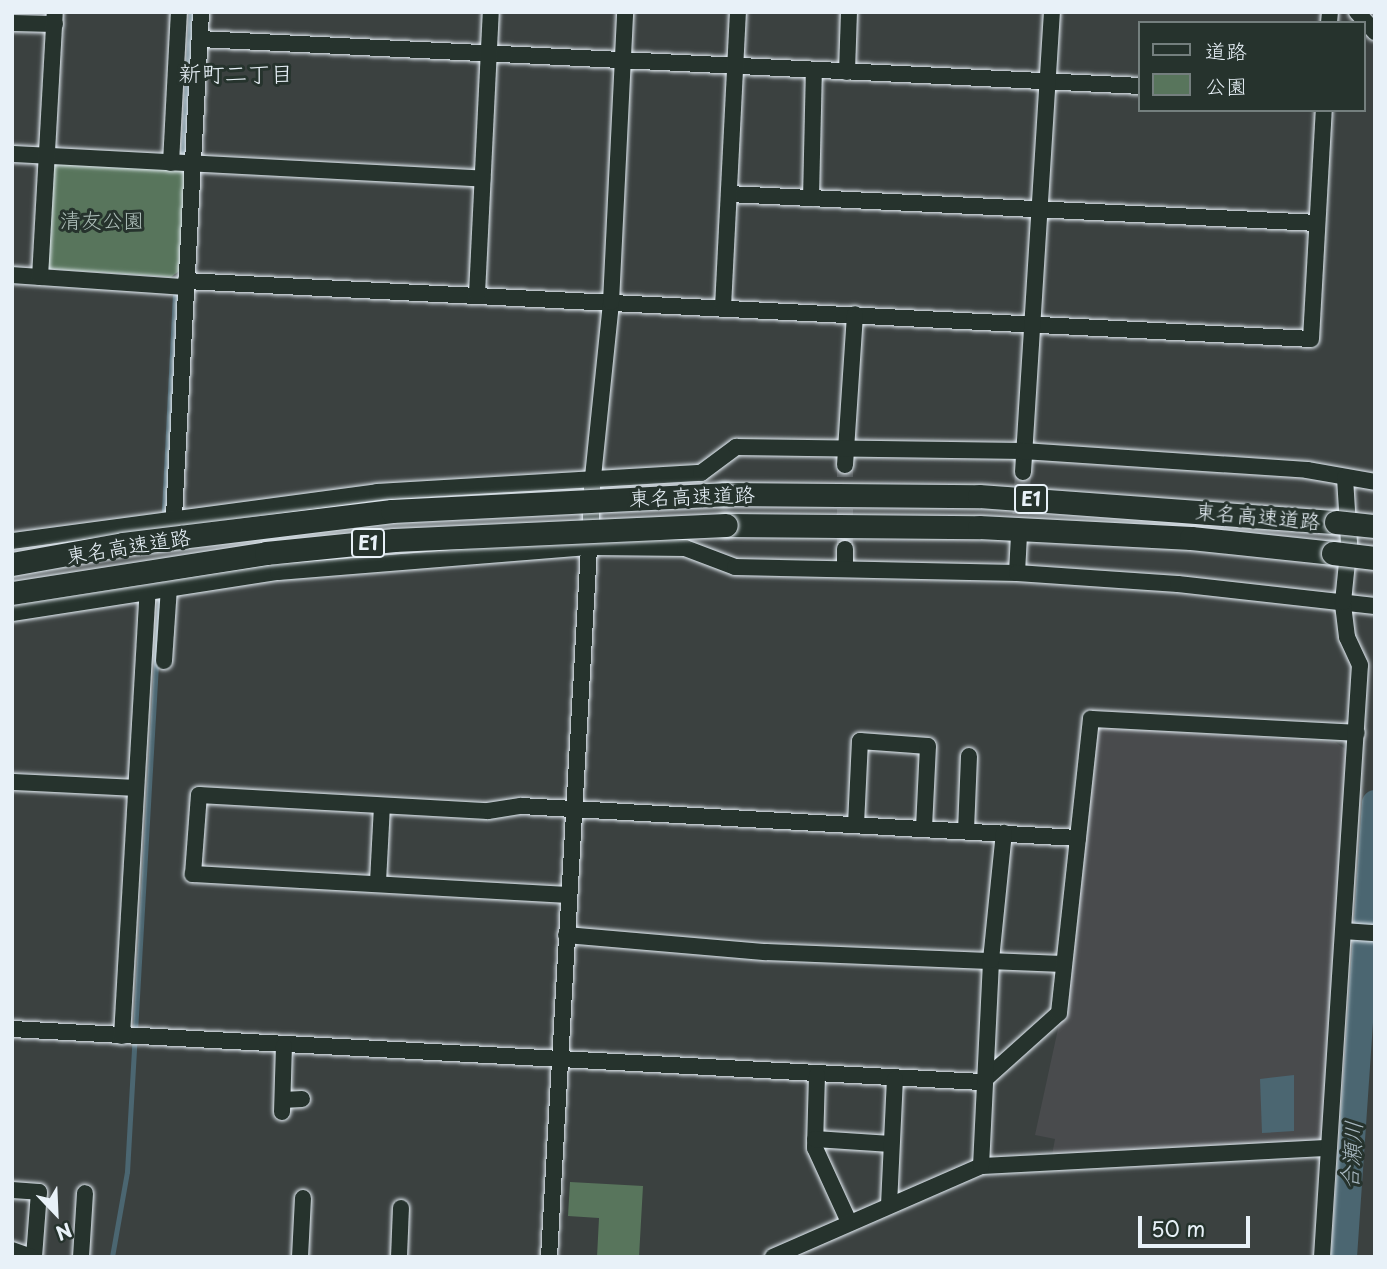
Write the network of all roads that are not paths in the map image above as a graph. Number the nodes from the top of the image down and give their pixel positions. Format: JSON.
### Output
{"nodes":[{"id":1,"x":179,"y":12,"type":"edge"},
{"id":2,"x":201,"y":12,"type":"edge"},
{"id":3,"x":491,"y":12,"type":"edge"},
{"id":4,"x":625,"y":12,"type":"edge"},
{"id":5,"x":738,"y":12,"type":"edge"},
{"id":6,"x":849,"y":12,"type":"edge"},
{"id":7,"x":1052,"y":12,"type":"edge"},
{"id":8,"x":55,"y":18,"type":"edge"},
{"id":9,"x":12,"y":23,"type":"edge"},
{"id":10,"x":200,"y":39,"type":"junction"},
{"id":11,"x":488,"y":53,"type":"junction"},
{"id":12,"x":624,"y":58,"type":"junction"},
{"id":13,"x":735,"y":66,"type":"junction"},
{"id":14,"x":814,"y":70,"type":"junction"},
{"id":15,"x":847,"y":72,"type":"junction"},
{"id":16,"x":1048,"y":81,"type":"junction"},
{"id":17,"x":1138,"y":86,"type":"edge"},
{"id":18,"x":1324,"y":112,"type":"edge"},
{"id":19,"x":12,"y":154,"type":"edge"},
{"id":20,"x":46,"y":156,"type":"junction"},
{"id":21,"x":172,"y":163,"type":"junction"},
{"id":22,"x":194,"y":164,"type":"junction"},
{"id":23,"x":482,"y":178,"type":"junction"},
{"id":24,"x":729,"y":194,"type":"junction"},
{"id":25,"x":811,"y":198,"type":"junction"},
{"id":26,"x":1042,"y":209,"type":"junction"},
{"id":27,"x":1317,"y":223,"type":"junction"},
{"id":28,"x":12,"y":275,"type":"edge"},
{"id":29,"x":40,"y":276,"type":"junction"},
{"id":30,"x":186,"y":284,"type":"junction"},
{"id":31,"x":477,"y":294,"type":"junction"},
{"id":32,"x":611,"y":302,"type":"junction"},
{"id":33,"x":723,"y":307,"type":"junction"},
{"id":34,"x":855,"y":314,"type":"junction"},
{"id":35,"x":1034,"y":324,"type":"junction"},
{"id":36,"x":845,"y":446,"type":"junction"},
{"id":37,"x":1023,"y":451,"type":"junction"},
{"id":38,"x":845,"y":465,"type":"tunnel mouth"},
{"id":39,"x":1023,"y":472,"type":"tunnel mouth"},
{"id":40,"x":593,"y":477,"type":"junction"},
{"id":41,"x":1345,"y":477,"type":"junction"},
{"id":42,"x":1370,"y":481,"type":"edge"},
{"id":43,"x":377,"y":492,"type":"junction"},
{"id":44,"x":269,"y":503,"type":"junction"},
{"id":45,"x":174,"y":516,"type":"junction"},
{"id":46,"x":1375,"y":526,"type":"edge"},
{"id":47,"x":1020,"y":538,"type":"tunnel mouth"},
{"id":48,"x":12,"y":541,"type":"edge"},
{"id":49,"x":591,"y":547,"type":"junction"},
{"id":50,"x":845,"y":549,"type":"tunnel mouth"},
{"id":51,"x":1375,"y":558,"type":"edge"},
{"id":52,"x":377,"y":562,"type":"junction"},
{"id":53,"x":12,"y":564,"type":"edge"},
{"id":54,"x":845,"y":569,"type":"junction"},
{"id":55,"x":278,"y":572,"type":"junction"},
{"id":56,"x":1017,"y":573,"type":"junction"},
{"id":57,"x":169,"y":587,"type":"junction"},
{"id":58,"x":148,"y":589,"type":"junction"},
{"id":59,"x":12,"y":593,"type":"edge"},
{"id":60,"x":1343,"y":602,"type":"junction"},
{"id":61,"x":1375,"y":606,"type":"edge"},
{"id":62,"x":12,"y":613,"type":"edge"},
{"id":63,"x":164,"y":661,"type":"dead end"},
{"id":64,"x":1357,"y":733,"type":"junction"},
{"id":65,"x":968,"y":756,"type":"dead end"},
{"id":66,"x":12,"y":782,"type":"edge"},
{"id":67,"x":134,"y":788,"type":"junction"},
{"id":68,"x":382,"y":806,"type":"junction"},
{"id":69,"x":575,"y":811,"type":"junction"},
{"id":70,"x":856,"y":825,"type":"junction"},
{"id":71,"x":924,"y":828,"type":"junction"},
{"id":72,"x":966,"y":831,"type":"junction"},
{"id":73,"x":1004,"y":833,"type":"junction"},
{"id":74,"x":1078,"y":838,"type":"junction"},
{"id":75,"x":378,"y":882,"type":"junction"},
{"id":76,"x":569,"y":895,"type":"junction"},
{"id":77,"x":1344,"y":931,"type":"junction"},
{"id":78,"x":1375,"y":933,"type":"edge"},
{"id":79,"x":566,"y":935,"type":"junction"},
{"id":80,"x":991,"y":960,"type":"junction"},
{"id":81,"x":1063,"y":964,"type":"junction"},
{"id":82,"x":12,"y":1029,"type":"edge"},
{"id":83,"x":130,"y":1036,"type":"junction"},
{"id":84,"x":285,"y":1046,"type":"junction"},
{"id":85,"x":559,"y":1062,"type":"junction"},
{"id":86,"x":817,"y":1075,"type":"junction"},
{"id":87,"x":895,"y":1079,"type":"junction"},
{"id":88,"x":982,"y":1082,"type":"junction"},
{"id":89,"x":302,"y":1099,"type":"dead end"},
{"id":90,"x":815,"y":1139,"type":"junction"},
{"id":91,"x":891,"y":1144,"type":"junction"},
{"id":92,"x":1328,"y":1148,"type":"junction"},
{"id":93,"x":981,"y":1166,"type":"junction"},
{"id":94,"x":12,"y":1190,"type":"edge"},
{"id":95,"x":85,"y":1193,"type":"dead end"},
{"id":96,"x":303,"y":1198,"type":"dead end"},
{"id":97,"x":889,"y":1205,"type":"junction"},
{"id":98,"x":401,"y":1208,"type":"dead end"},
{"id":99,"x":849,"y":1222,"type":"junction"},
{"id":100,"x":12,"y":1250,"type":"edge"},
{"id":101,"x":33,"y":1257,"type":"edge"},
{"id":102,"x":81,"y":1257,"type":"edge"},
{"id":103,"x":300,"y":1257,"type":"edge"},
{"id":104,"x":399,"y":1257,"type":"edge"},
{"id":105,"x":549,"y":1257,"type":"edge"},
{"id":106,"x":773,"y":1257,"type":"edge"},
{"id":107,"x":1322,"y":1257,"type":"edge"}],
"edges":[{"from":1,"to":21,"type":"street"},
{"from":2,"to":10,"type":"street"},
{"from":3,"to":11,"type":"street"},
{"from":4,"to":12,"type":"street"},
{"from":5,"to":13,"type":"street"},
{"from":6,"to":15,"type":"street"},
{"from":7,"to":16,"type":"street"},
{"from":8,"to":9,"type":"street"},
{"from":8,"to":20,"type":"street"},
{"from":10,"to":11,"type":"street"},
{"from":10,"to":22,"type":"street"},
{"from":11,"to":12,"type":"street"},
{"from":11,"to":23,"type":"street"},
{"from":12,"to":13,"type":"street"},
{"from":12,"to":32,"type":"street"},
{"from":13,"to":14,"type":"street"},
{"from":13,"to":24,"type":"street"},
{"from":14,"to":15,"type":"street"},
{"from":14,"to":25,"type":"street"},
{"from":15,"to":16,"type":"street"},
{"from":16,"to":17,"type":"street"},
{"from":16,"to":26,"type":"street"},
{"from":18,"to":27,"type":"street"},
{"from":19,"to":20,"type":"street"},
{"from":20,"to":21,"type":"street"},
{"from":20,"to":29,"type":"street"},
{"from":21,"to":22,"type":"street"},
{"from":22,"to":23,"type":"street"},
{"from":22,"to":30,"type":"street"},
{"from":23,"to":31,"type":"street"},
{"from":24,"to":25,"type":"street"},
{"from":24,"to":33,"type":"street"},
{"from":25,"to":26,"type":"street"},
{"from":26,"to":27,"type":"street"},
{"from":26,"to":35,"type":"street"},
{"from":27,"to":35,"type":"street"},
{"from":28,"to":29,"type":"street"},
{"from":29,"to":30,"type":"street"},
{"from":30,"to":31,"type":"street"},
{"from":30,"to":45,"type":"street"},
{"from":31,"to":32,"type":"street"},
{"from":32,"to":33,"type":"street"},
{"from":32,"to":40,"type":"street"},
{"from":33,"to":34,"type":"street"},
{"from":34,"to":35,"type":"street"},
{"from":34,"to":36,"type":"street"},
{"from":35,"to":37,"type":"street"},
{"from":36,"to":37,"type":"street"},
{"from":36,"to":38,"type":"street"},
{"from":36,"to":40,"type":"street"},
{"from":37,"to":39,"type":"street"},
{"from":37,"to":41,"type":"street"},
{"from":40,"to":43,"type":"street"},
{"from":40,"to":49,"type":"street"},
{"from":41,"to":42,"type":"street"},
{"from":41,"to":60,"type":"street"},
{"from":43,"to":44,"type":"street"},
{"from":43,"to":52,"type":"street"},
{"from":44,"to":45,"type":"street"},
{"from":44,"to":55,"type":"street"},
{"from":45,"to":48,"type":"street"},
{"from":46,"to":53,"type":"highway","name":"東名高速道路","number":"E1","bridge":true},
{"from":47,"to":56,"type":"street"},
{"from":49,"to":52,"type":"street"},
{"from":49,"to":54,"type":"street"},
{"from":49,"to":69,"type":"street"},
{"from":50,"to":54,"type":"street"},
{"from":51,"to":59,"type":"highway","name":"東名高速道路","number":"E1","bridge":true},
{"from":52,"to":55,"type":"street"},
{"from":54,"to":56,"type":"street"},
{"from":55,"to":57,"type":"street"},
{"from":56,"to":60,"type":"street"},
{"from":57,"to":58,"type":"street"},
{"from":57,"to":63,"type":"street"},
{"from":58,"to":62,"type":"street"},
{"from":58,"to":67,"type":"street"},
{"from":60,"to":61,"type":"street"},
{"from":60,"to":64,"type":"street"},
{"from":64,"to":74,"type":"street"},
{"from":64,"to":77,"type":"street"},
{"from":65,"to":72,"type":"street"},
{"from":66,"to":67,"type":"street"},
{"from":67,"to":83,"type":"street"},
{"from":68,"to":69,"type":"street"},
{"from":68,"to":75,"type":"street"},
{"from":68,"to":75,"type":"street"},
{"from":69,"to":70,"type":"street"},
{"from":69,"to":76,"type":"street"},
{"from":70,"to":71,"type":"street"},
{"from":70,"to":71,"type":"street"},
{"from":71,"to":72,"type":"street"},
{"from":72,"to":73,"type":"street"},
{"from":73,"to":74,"type":"street"},
{"from":73,"to":80,"type":"street"},
{"from":74,"to":81,"type":"street"},
{"from":75,"to":76,"type":"street"},
{"from":76,"to":79,"type":"street"},
{"from":77,"to":78,"type":"street"},
{"from":77,"to":92,"type":"street"},
{"from":79,"to":80,"type":"street"},
{"from":79,"to":85,"type":"street"},
{"from":80,"to":81,"type":"street"},
{"from":80,"to":88,"type":"street"},
{"from":81,"to":88,"type":"street"},
{"from":82,"to":83,"type":"street"},
{"from":83,"to":84,"type":"street"},
{"from":84,"to":85,"type":"street"},
{"from":84,"to":89,"type":"street"},
{"from":85,"to":86,"type":"street"},
{"from":85,"to":105,"type":"street"},
{"from":86,"to":87,"type":"street"},
{"from":86,"to":90,"type":"street"},
{"from":87,"to":88,"type":"street"},
{"from":87,"to":91,"type":"street"},
{"from":88,"to":93,"type":"street"},
{"from":90,"to":91,"type":"street"},
{"from":90,"to":99,"type":"street"},
{"from":91,"to":97,"type":"street"},
{"from":92,"to":93,"type":"street"},
{"from":92,"to":107,"type":"street"},
{"from":93,"to":97,"type":"street"},
{"from":94,"to":101,"type":"street"},
{"from":95,"to":102,"type":"street"},
{"from":96,"to":103,"type":"street"},
{"from":97,"to":99,"type":"street"},
{"from":98,"to":104,"type":"street"},
{"from":99,"to":106,"type":"street"},
{"from":100,"to":101,"type":"street"}]}
